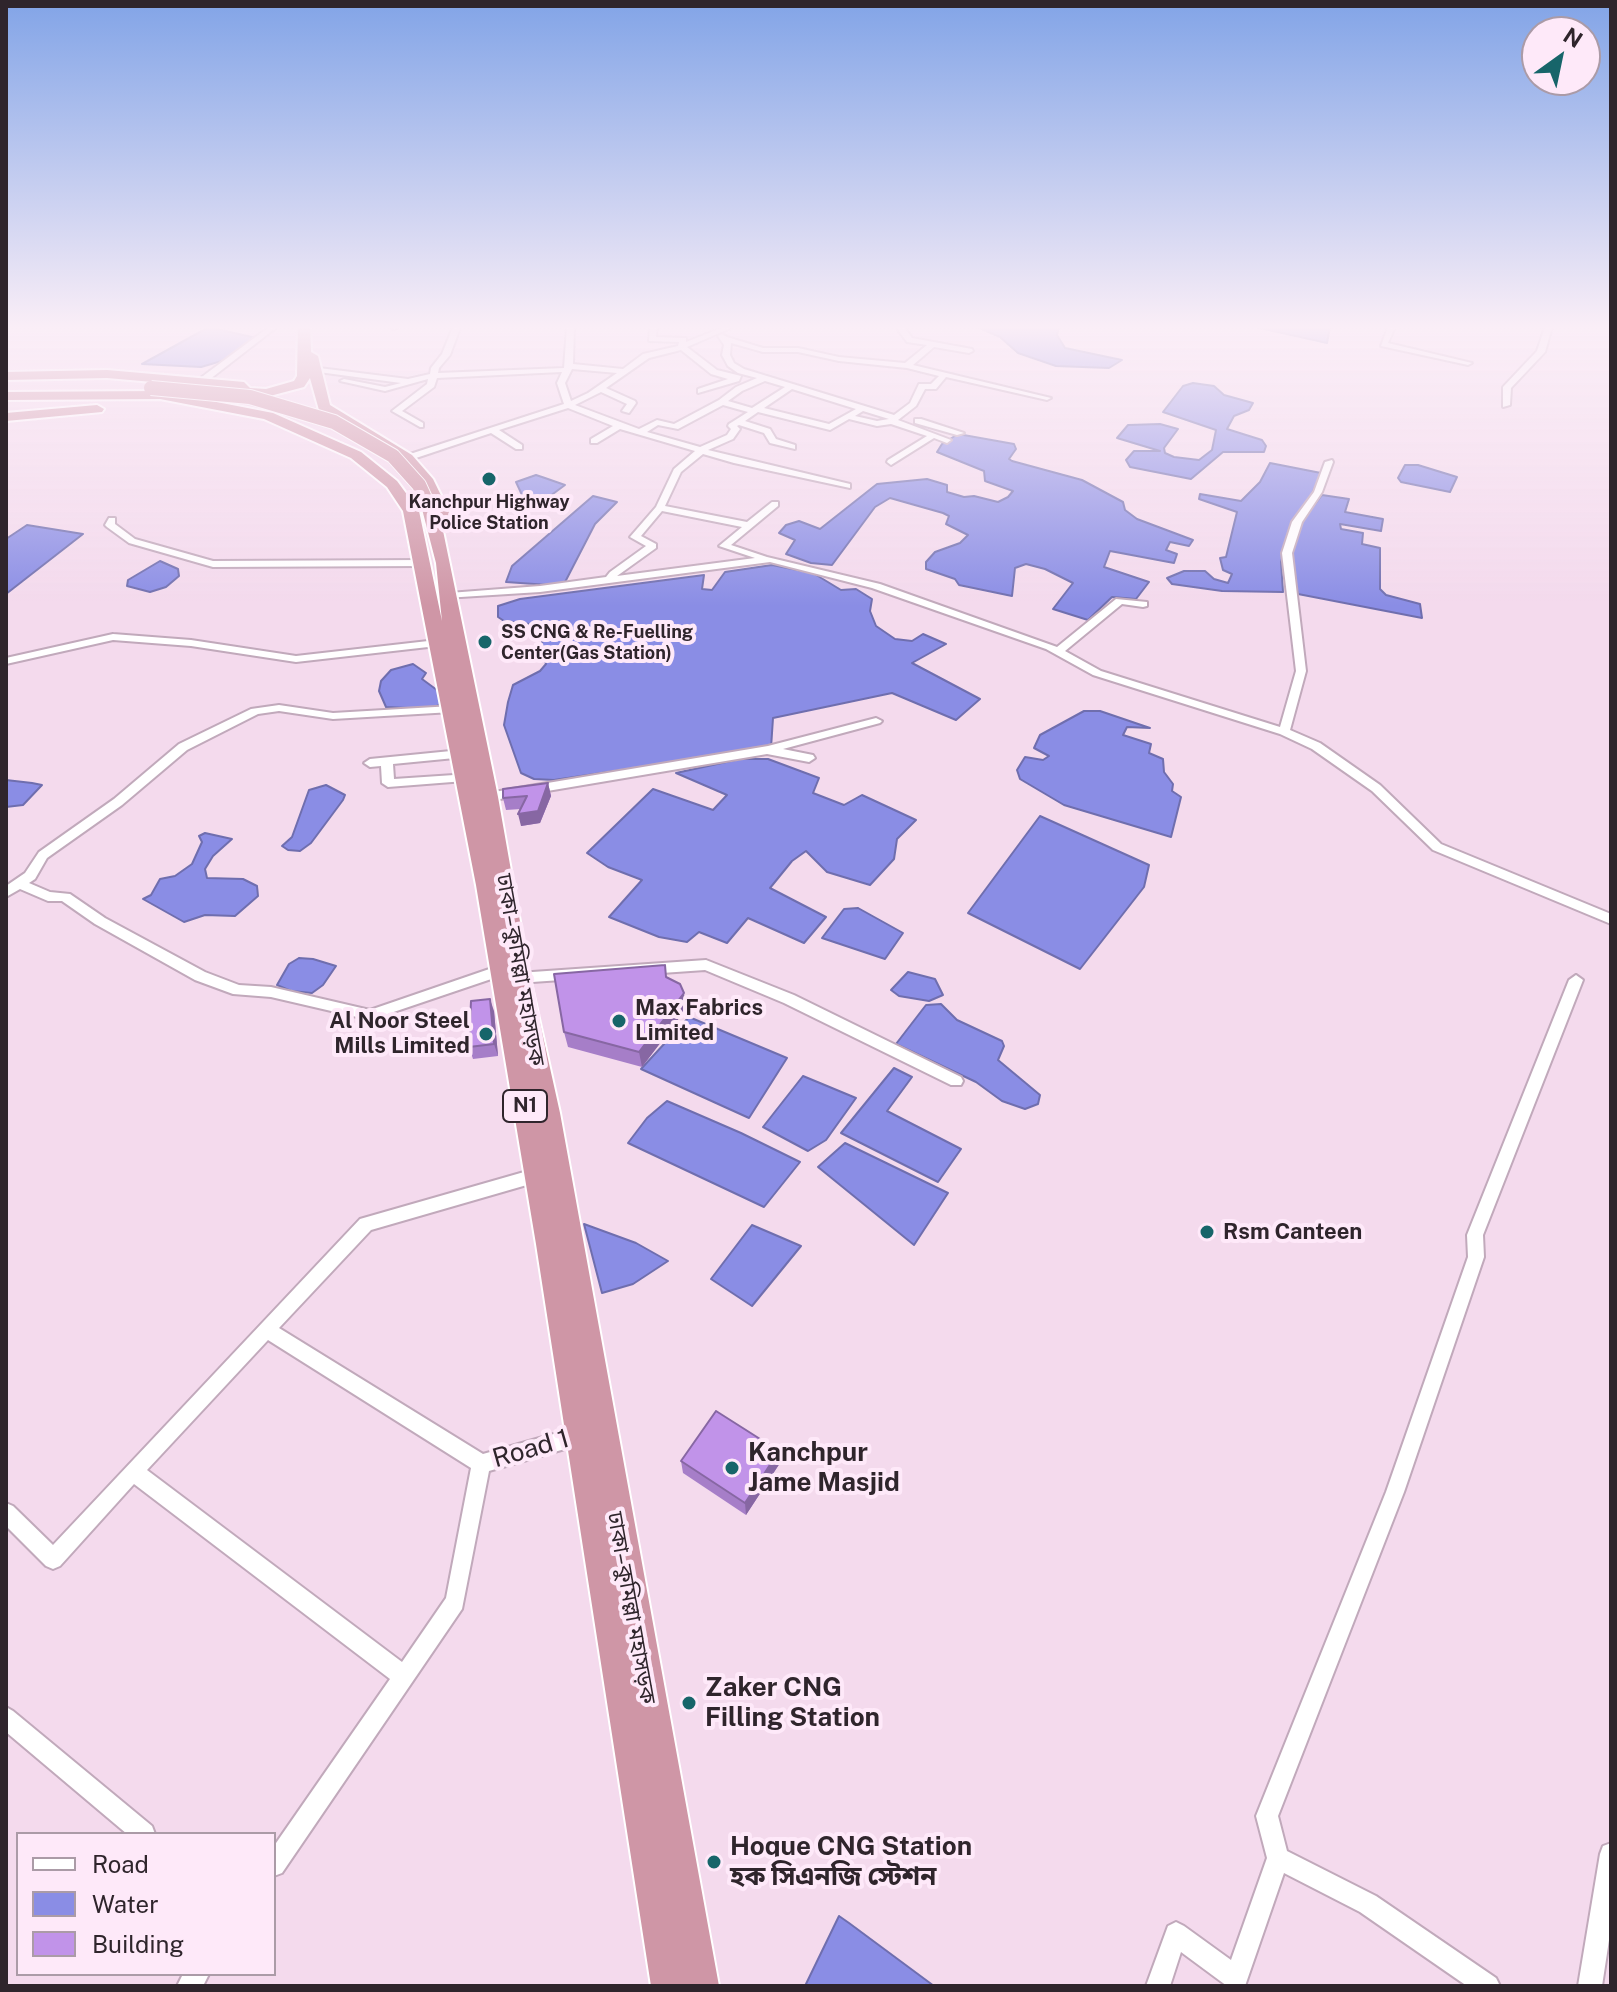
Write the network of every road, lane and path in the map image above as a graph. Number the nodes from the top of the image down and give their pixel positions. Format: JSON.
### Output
{"nodes":[{"id":1,"x":255,"y":420,"type":"edge"},
{"id":2,"x":274,"y":420,"type":"edge"},
{"id":3,"x":328,"y":420,"type":"edge"},
{"id":4,"x":346,"y":420,"type":"edge"},
{"id":5,"x":411,"y":420,"type":"edge"},
{"id":6,"x":525,"y":420,"type":"edge"},
{"id":7,"x":604,"y":420,"type":"edge"},
{"id":8,"x":688,"y":420,"type":"edge"},
{"id":9,"x":741,"y":420,"type":"edge"},
{"id":10,"x":799,"y":420,"type":"edge"},
{"id":11,"x":845,"y":420,"type":"edge"},
{"id":12,"x":862,"y":420,"type":"edge"},
{"id":13,"x":889,"y":420,"type":"edge"},
{"id":14,"x":899,"y":420,"type":"edge"},
{"id":15,"x":903,"y":420,"type":"edge"},
{"id":16,"x":738,"y":422,"type":"junction"},
{"id":17,"x":420,"y":425,"type":"dead end"},
{"id":18,"x":619,"y":426,"type":"junction"},
{"id":19,"x":305,"y":430,"type":"junction"},
{"id":20,"x":494,"y":431,"type":"junction"},
{"id":21,"x":640,"y":432,"type":"junction"},
{"id":22,"x":960,"y":433,"type":"dead end"},
{"id":23,"x":932,"y":436,"type":"junction"},
{"id":24,"x":947,"y":440,"type":"dead end"},
{"id":25,"x":594,"y":441,"type":"dead end"},
{"id":26,"x":519,"y":447,"type":"dead end"},
{"id":27,"x":792,"y":447,"type":"dead end"},
{"id":28,"x":703,"y":449,"type":"junction"},
{"id":29,"x":407,"y":458,"type":"junction"},
{"id":30,"x":891,"y":462,"type":"dead end"},
{"id":31,"x":1329,"y":462,"type":"dead end"},
{"id":32,"x":847,"y":486,"type":"dead end"},
{"id":33,"x":775,"y":504,"type":"dead end"},
{"id":34,"x":660,"y":508,"type":"junction"},
{"id":35,"x":112,"y":520,"type":"dead end"},
{"id":36,"x":748,"y":525,"type":"junction"},
{"id":37,"x":770,"y":559,"type":"junction"},
{"id":38,"x":434,"y":563,"type":"junction"},
{"id":39,"x":609,"y":581,"type":"junction"},
{"id":40,"x":449,"y":596,"type":"junction"},
{"id":41,"x":1143,"y":604,"type":"dead end"},
{"id":42,"x":437,"y":643,"type":"junction"},
{"id":43,"x":1057,"y":652,"type":"junction"},
{"id":44,"x":6,"y":661,"type":"edge"},
{"id":45,"x":452,"y":709,"type":"junction"},
{"id":46,"x":876,"y":721,"type":"dead end"},
{"id":47,"x":1284,"y":732,"type":"junction"},
{"id":48,"x":767,"y":750,"type":"junction"},
{"id":49,"x":809,"y":758,"type":"dead end"},
{"id":50,"x":370,"y":763,"type":"dead end"},
{"id":51,"x":387,"y":763,"type":"junction"},
{"id":52,"x":463,"y":765,"type":"junction"},
{"id":53,"x":488,"y":797,"type":"junction"},
{"id":54,"x":11,"y":887,"type":"edge"},
{"id":55,"x":1611,"y":919,"type":"edge"},
{"id":56,"x":510,"y":974,"type":"junction"},
{"id":57,"x":1576,"y":980,"type":"dead end"},
{"id":58,"x":956,"y":1081,"type":"dead end"},
{"id":59,"x":538,"y":1175,"type":"junction"},
{"id":60,"x":266,"y":1329,"type":"junction"},
{"id":61,"x":576,"y":1344,"type":"junction"},
{"id":62,"x":582,"y":1435,"type":"junction"},
{"id":63,"x":481,"y":1464,"type":"junction"},
{"id":64,"x":133,"y":1471,"type":"junction"},
{"id":65,"x":6,"y":1513,"type":"edge"},
{"id":66,"x":404,"y":1677,"type":"junction"},
{"id":67,"x":6,"y":1718,"type":"edge"},
{"id":68,"x":142,"y":1832,"type":"edge"},
{"id":69,"x":1611,"y":1854,"type":"edge"},
{"id":70,"x":1278,"y":1858,"type":"junction"},
{"id":71,"x":276,"y":1862,"type":"edge"},
{"id":72,"x":671,"y":1986,"type":"edge"},
{"id":73,"x":699,"y":1986,"type":"edge"},
{"id":74,"x":1158,"y":1986,"type":"edge"},
{"id":75,"x":1488,"y":1986,"type":"edge"},
{"id":76,"x":1590,"y":1986,"type":"edge"}],
"edges":[{"from":1,"to":19,"type":"highway","number":"N1"},
{"from":2,"to":19,"type":"highway","name":"ঢাকা–কুমিল্লা মহাসড়ক","number":"N1"},
{"from":3,"to":38,"type":"highway","name":"ঢাকা–কুমিল্লা মহাসড়ক","number":"N1","bridge":true},
{"from":4,"to":29,"type":"highway","number":"N1"},
{"from":5,"to":17,"type":"street"},
{"from":6,"to":20,"type":"street"},
{"from":7,"to":18,"type":"street"},
{"from":8,"to":21,"type":"street"},
{"from":9,"to":16,"type":"street"},
{"from":10,"to":11,"type":"street"},
{"from":12,"to":13,"type":"street"},
{"from":14,"to":23,"type":"street"},
{"from":15,"to":22,"type":"street"},
{"from":16,"to":27,"type":"street"},
{"from":16,"to":28,"type":"street"},
{"from":18,"to":21,"type":"street"},
{"from":18,"to":25,"type":"street"},
{"from":19,"to":38,"type":"highway","name":"ঢাকা–কুমিল্লা মহাসড়ক","number":"N1"},
{"from":20,"to":26,"type":"street"},
{"from":20,"to":29,"type":"street"},
{"from":21,"to":28,"type":"street"},
{"from":23,"to":24,"type":"street"},
{"from":23,"to":30,"type":"street"},
{"from":28,"to":32,"type":"street"},
{"from":28,"to":34,"type":"street"},
{"from":29,"to":38,"type":"highway","number":"N1"},
{"from":31,"to":47,"type":"street"},
{"from":33,"to":36,"type":"street"},
{"from":34,"to":36,"type":"street"},
{"from":34,"to":39,"type":"street"},
{"from":35,"to":38,"type":"street"},
{"from":36,"to":37,"type":"street"},
{"from":37,"to":39,"type":"street"},
{"from":37,"to":43,"type":"street"},
{"from":38,"to":40,"type":"highway","name":"ঢাকা–কুমিল্লা মহাসড়ক","number":"N1"},
{"from":38,"to":42,"type":"highway","name":"ঢাকা–কুমিল্লা মহাসড়ক","number":"N1"},
{"from":39,"to":40,"type":"street"},
{"from":40,"to":53,"type":"highway","name":"ঢাকা–কুমিল্লা মহাসড়ক","number":"N1"},
{"from":41,"to":43,"type":"street"},
{"from":42,"to":44,"type":"street"},
{"from":42,"to":45,"type":"highway","name":"ঢাকা–কুমিল্লা মহাসড়ক","number":"N1"},
{"from":43,"to":47,"type":"street"},
{"from":45,"to":52,"type":"highway","name":"ঢাকা–কুমিল্লা মহাসড়ক","number":"N1"},
{"from":45,"to":54,"type":"street"},
{"from":46,"to":48,"type":"street"},
{"from":47,"to":55,"type":"street"},
{"from":48,"to":49,"type":"street"},
{"from":48,"to":53,"type":"street"},
{"from":50,"to":51,"type":"street"},
{"from":51,"to":52,"type":"street"},
{"from":51,"to":52,"type":"street"},
{"from":52,"to":56,"type":"highway","name":"ঢাকা–কুমিল্লা মহাসড়ক","number":"N1"},
{"from":53,"to":56,"type":"highway","name":"ঢাকা–কুমিল্লা মহাসড়ক","number":"N1"},
{"from":54,"to":56,"type":"street"},
{"from":56,"to":58,"type":"street"},
{"from":56,"to":59,"type":"highway","name":"ঢাকা–কুমিল্লা মহাসড়ক","number":"N1"},
{"from":56,"to":61,"type":"highway","name":"ঢাকা–কুমিল্লা মহাসড়ক","number":"N1"},
{"from":57,"to":70,"type":"street"},
{"from":59,"to":60,"type":"street"},
{"from":59,"to":61,"type":"highway","name":"ঢাকা–কুমিল্লা মহাসড়ক","number":"N1"},
{"from":60,"to":63,"type":"street"},
{"from":60,"to":64,"type":"street"},
{"from":61,"to":62,"type":"highway","name":"ঢাকা–কুমিল্লা মহাসড়ক","number":"N1"},
{"from":61,"to":73,"type":"highway","name":"ঢাকা–কুমিল্লা মহাসড়ক","number":"N1"},
{"from":62,"to":63,"type":"street","name":"Road 1"},
{"from":62,"to":72,"type":"highway","name":"ঢাকা–কুমিল্লা মহাসড়ক","number":"N1"},
{"from":63,"to":66,"type":"street"},
{"from":64,"to":65,"type":"street"},
{"from":64,"to":66,"type":"street"},
{"from":66,"to":71,"type":"street"},
{"from":67,"to":68,"type":"street"},
{"from":69,"to":76,"type":"street"},
{"from":70,"to":74,"type":"street"},
{"from":70,"to":75,"type":"street"}]}
